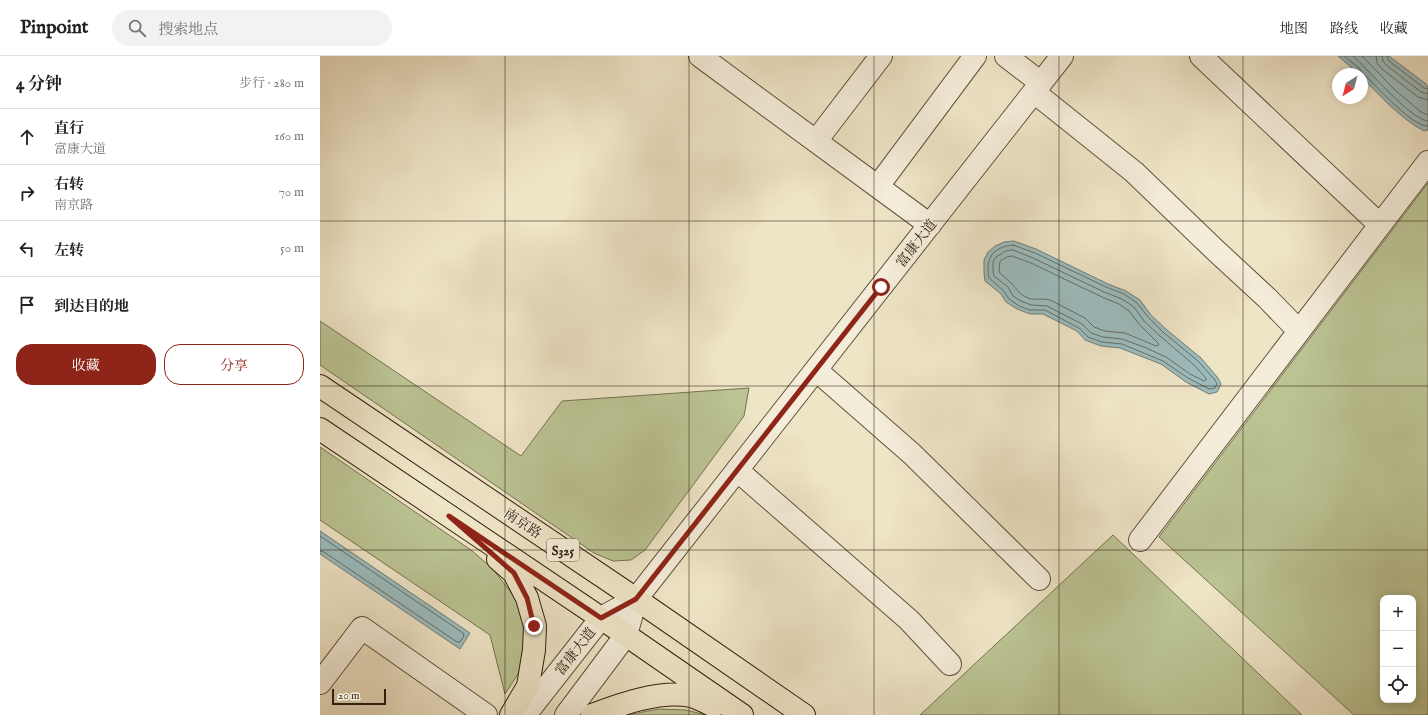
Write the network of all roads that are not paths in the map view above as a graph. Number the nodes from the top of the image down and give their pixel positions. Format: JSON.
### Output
{"nodes":[{"id":1,"x":700,"y":56,"type":"edge"},
{"id":2,"x":881,"y":56,"type":"edge"},
{"id":3,"x":975,"y":56,"type":"edge"},
{"id":4,"x":1006,"y":56,"type":"edge"},
{"id":5,"x":1062,"y":56,"type":"edge"},
{"id":6,"x":1201,"y":56,"type":"edge"},
{"id":7,"x":1037,"y":87,"type":"junction"},
{"id":8,"x":816,"y":141,"type":"junction"},
{"id":9,"x":1428,"y":162,"type":"edge"},
{"id":10,"x":878,"y":186,"type":"junction"},
{"id":11,"x":1380,"y":224,"type":"junction"},
{"id":12,"x":930,"y":225,"type":"junction"},
{"id":13,"x":1299,"y":332,"type":"junction"},
{"id":14,"x":816,"y":370,"type":"junction"},
{"id":15,"x":320,"y":386,"type":"edge"},
{"id":16,"x":320,"y":429,"type":"edge"},
{"id":17,"x":737,"y":470,"type":"junction"},
{"id":18,"x":449,"y":516,"type":"junction"},
{"id":19,"x":1140,"y":540,"type":"dead end"},
{"id":20,"x":1039,"y":579,"type":"dead end"},
{"id":21,"x":636,"y":599,"type":"junction"},
{"id":22,"x":601,"y":618,"type":"junction"},
{"id":23,"x":626,"y":635,"type":"junction"},
{"id":24,"x":950,"y":664,"type":"dead end"},
{"id":25,"x":320,"y":683,"type":"edge"},
{"id":26,"x":475,"y":712,"type":"edge"},
{"id":27,"x":512,"y":715,"type":"edge"},
{"id":28,"x":525,"y":715,"type":"edge"},
{"id":29,"x":566,"y":715,"type":"edge"},
{"id":30,"x":592,"y":715,"type":"edge"},
{"id":31,"x":734,"y":715,"type":"edge"},
{"id":32,"x":742,"y":715,"type":"edge"},
{"id":33,"x":804,"y":715,"type":"edge"}],
"edges":[{"from":1,"to":8,"type":"street"},
{"from":2,"to":8,"type":"street"},
{"from":3,"to":10,"type":"street"},
{"from":4,"to":7,"type":"street"},
{"from":5,"to":7,"type":"street","name":"富康大道"},
{"from":6,"to":11,"type":"street"},
{"from":7,"to":12,"type":"street","name":"富康大道"},
{"from":7,"to":13,"type":"street"},
{"from":8,"to":10,"type":"street"},
{"from":9,"to":11,"type":"street"},
{"from":10,"to":12,"type":"street"},
{"from":11,"to":13,"type":"street"},
{"from":12,"to":14,"type":"street","name":"富康大道"},
{"from":13,"to":19,"type":"street"},
{"from":14,"to":17,"type":"street","name":"富康大道"},
{"from":14,"to":20,"type":"street"},
{"from":15,"to":21,"type":"main road","name":"南京路","number":"S325"},
{"from":16,"to":18,"type":"main road","number":"S325"},
{"from":17,"to":21,"type":"street","name":"富康大道"},
{"from":17,"to":24,"type":"street"},
{"from":18,"to":22,"type":"main road","number":"S325"},
{"from":18,"to":27,"type":"main road"},
{"from":21,"to":22,"type":"street","name":"富康大道"},
{"from":21,"to":23,"type":"street","name":"富康大道"},
{"from":21,"to":33,"type":"main road","name":"南京路","number":"S325"},
{"from":22,"to":23,"type":"main road","number":"S325"},
{"from":22,"to":28,"type":"street","name":"富康大道"},
{"from":23,"to":29,"type":"street","name":"富康大道"},
{"from":23,"to":32,"type":"main road","number":"S325"},
{"from":25,"to":26,"type":"street"},
{"from":30,"to":31,"type":"main road"}]}
